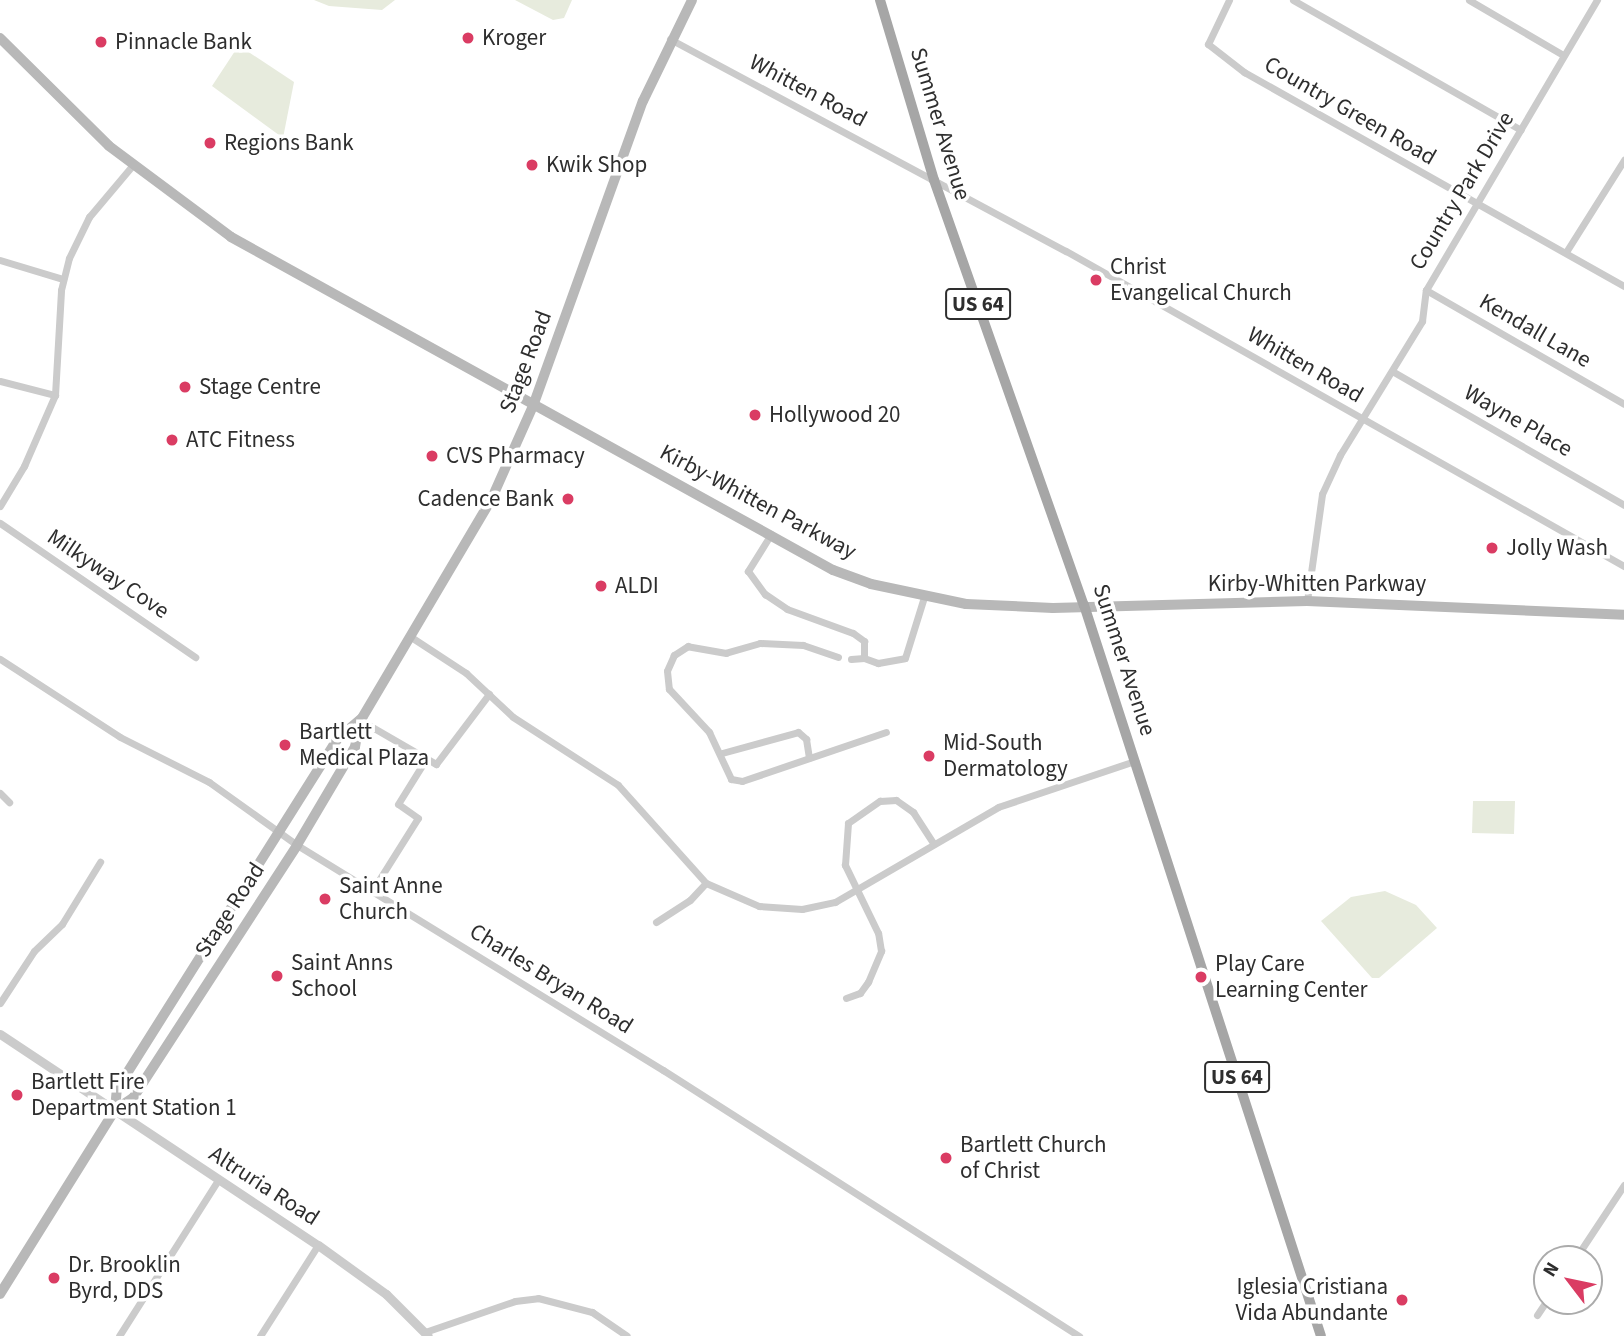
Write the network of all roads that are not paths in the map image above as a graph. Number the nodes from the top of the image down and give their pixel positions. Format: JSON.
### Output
{"nodes":[{"id":1,"x":692,"y":0,"type":"edge"},
{"id":2,"x":880,"y":0,"type":"edge"},
{"id":3,"x":1229,"y":0,"type":"edge"},
{"id":4,"x":1293,"y":0,"type":"edge"},
{"id":5,"x":1469,"y":0,"type":"edge"},
{"id":6,"x":1597,"y":0,"type":"edge"},
{"id":7,"x":0,"y":38,"type":"edge"},
{"id":8,"x":670,"y":39,"type":"junction"},
{"id":9,"x":1563,"y":55,"type":"junction"},
{"id":10,"x":1521,"y":130,"type":"junction"},
{"id":11,"x":1624,"y":160,"type":"edge"},
{"id":12,"x":132,"y":166,"type":"junction"},
{"id":13,"x":934,"y":180,"type":"junction"},
{"id":14,"x":1475,"y":205,"type":"junction"},
{"id":15,"x":1566,"y":252,"type":"junction"},
{"id":16,"x":0,"y":260,"type":"edge"},
{"id":17,"x":62,"y":279,"type":"junction"},
{"id":18,"x":1624,"y":286,"type":"edge"},
{"id":19,"x":1426,"y":290,"type":"junction"},
{"id":20,"x":1392,"y":371,"type":"junction"},
{"id":21,"x":0,"y":381,"type":"edge"},
{"id":22,"x":55,"y":395,"type":"junction"},
{"id":23,"x":1624,"y":404,"type":"edge"},
{"id":24,"x":533,"y":406,"type":"junction"},
{"id":25,"x":1364,"y":421,"type":"junction"},
{"id":26,"x":1624,"y":505,"type":"edge"},
{"id":27,"x":0,"y":506,"type":"edge"},
{"id":28,"x":0,"y":523,"type":"edge"},
{"id":29,"x":772,"y":534,"type":"junction"},
{"id":30,"x":1624,"y":566,"type":"edge"},
{"id":31,"x":924,"y":597,"type":"junction"},
{"id":32,"x":1307,"y":601,"type":"junction"},
{"id":33,"x":1084,"y":605,"type":"junction"},
{"id":34,"x":1624,"y":615,"type":"edge"},
{"id":35,"x":411,"y":637,"type":"junction"},
{"id":36,"x":195,"y":657,"type":"dead end"},
{"id":37,"x":838,"y":657,"type":"dead end"},
{"id":38,"x":864,"y":657,"type":"junction"},
{"id":39,"x":850,"y":659,"type":"dead end"},
{"id":40,"x":0,"y":660,"type":"edge"},
{"id":41,"x":489,"y":694,"type":"junction"},
{"id":42,"x":360,"y":720,"type":"junction"},
{"id":43,"x":886,"y":732,"type":"dead end"},
{"id":44,"x":722,"y":753,"type":"junction"},
{"id":45,"x":810,"y":758,"type":"junction"},
{"id":46,"x":426,"y":759,"type":"junction"},
{"id":47,"x":1135,"y":761,"type":"junction"},
{"id":48,"x":0,"y":793,"type":"edge"},
{"id":49,"x":9,"y":802,"type":"dead end"},
{"id":50,"x":281,"y":834,"type":"junction"},
{"id":51,"x":934,"y":844,"type":"junction"},
{"id":52,"x":296,"y":845,"type":"junction"},
{"id":53,"x":100,"y":862,"type":"dead end"},
{"id":54,"x":706,"y":883,"type":"junction"},
{"id":55,"x":372,"y":891,"type":"junction"},
{"id":56,"x":857,"y":892,"type":"junction"},
{"id":57,"x":656,"y":922,"type":"dead end"},
{"id":58,"x":197,"y":963,"type":"junction"},
{"id":59,"x":214,"y":973,"type":"junction"},
{"id":60,"x":846,"y":998,"type":"dead end"},
{"id":61,"x":0,"y":1003,"type":"edge"},
{"id":62,"x":0,"y":1034,"type":"edge"},
{"id":63,"x":115,"y":1110,"type":"junction"},
{"id":64,"x":218,"y":1180,"type":"junction"},
{"id":65,"x":1624,"y":1185,"type":"edge"},
{"id":66,"x":318,"y":1245,"type":"junction"},
{"id":67,"x":1583,"y":1245,"type":"edge"},
{"id":68,"x":0,"y":1294,"type":"edge"},
{"id":69,"x":426,"y":1334,"type":"edge"},
{"id":70,"x":120,"y":1336,"type":"edge"},
{"id":71,"x":260,"y":1336,"type":"edge"},
{"id":72,"x":627,"y":1336,"type":"edge"},
{"id":73,"x":1079,"y":1336,"type":"edge"},
{"id":74,"x":1321,"y":1336,"type":"edge"}],
"edges":[{"from":1,"to":8,"type":"main road","name":"Stage Road"},
{"from":2,"to":13,"type":"main road","name":"Summer Avenue","number":"US 64"},
{"from":3,"to":14,"type":"street","name":"Country Green Road"},
{"from":4,"to":10,"type":"street"},
{"from":5,"to":9,"type":"street"},
{"from":6,"to":9,"type":"street","name":"Country Park Drive"},
{"from":7,"to":12,"type":"main road","name":"Kirby-Whitten Parkway"},
{"from":8,"to":13,"type":"street","name":"Whitten Road"},
{"from":8,"to":24,"type":"main road","name":"Stage Road"},
{"from":9,"to":10,"type":"street","name":"Country Park Drive"},
{"from":10,"to":14,"type":"street","name":"Country Park Drive"},
{"from":11,"to":15,"type":"street"},
{"from":12,"to":17,"type":"street"},
{"from":12,"to":24,"type":"main road","name":"Kirby-Whitten Parkway"},
{"from":13,"to":25,"type":"street","name":"Whitten Road"},
{"from":13,"to":33,"type":"main road","name":"Summer Avenue","number":"US 64"},
{"from":14,"to":15,"type":"street","name":"Country Green Road"},
{"from":14,"to":19,"type":"street","name":"Country Park Drive"},
{"from":15,"to":18,"type":"street","name":"Country Green Road"},
{"from":16,"to":17,"type":"street"},
{"from":17,"to":22,"type":"street"},
{"from":19,"to":20,"type":"street","name":"Country Park Drive"},
{"from":19,"to":23,"type":"street","name":"Kendall Lane"},
{"from":20,"to":25,"type":"street","name":"Country Park Drive"},
{"from":20,"to":26,"type":"street","name":"Wayne Place"},
{"from":21,"to":22,"type":"street"},
{"from":22,"to":27,"type":"street"},
{"from":24,"to":29,"type":"main road","name":"Kirby-Whitten Parkway"},
{"from":24,"to":35,"type":"main road","name":"Stage Road"},
{"from":25,"to":30,"type":"street","name":"Whitten Road"},
{"from":25,"to":32,"type":"street","name":"Country Park Drive"},
{"from":28,"to":36,"type":"street","name":"Milkyway Cove"},
{"from":29,"to":31,"type":"main road","name":"Kirby-Whitten Parkway"},
{"from":29,"to":38,"type":"street"},
{"from":31,"to":33,"type":"main road","name":"Kirby-Whitten Parkway"},
{"from":31,"to":38,"type":"street"},
{"from":32,"to":33,"type":"main road","name":"Kirby-Whitten Parkway"},
{"from":32,"to":34,"type":"main road","name":"Kirby-Whitten Parkway"},
{"from":33,"to":47,"type":"main road","name":"Summer Avenue","number":"US 64"},
{"from":35,"to":41,"type":"street"},
{"from":35,"to":42,"type":"main road","name":"Stage Road"},
{"from":37,"to":44,"type":"street"},
{"from":38,"to":39,"type":"street"},
{"from":40,"to":50,"type":"street","name":"Charles Bryan Road"},
{"from":41,"to":46,"type":"street"},
{"from":41,"to":54,"type":"street"},
{"from":42,"to":46,"type":"street"},
{"from":42,"to":50,"type":"main road","name":"Stage Road"},
{"from":42,"to":52,"type":"main road","name":"Stage Road"},
{"from":43,"to":45,"type":"street"},
{"from":44,"to":45,"type":"street"},
{"from":44,"to":45,"type":"street"},
{"from":46,"to":55,"type":"street"},
{"from":47,"to":51,"type":"street"},
{"from":47,"to":74,"type":"main road","name":"Summer Avenue","number":"US 64"},
{"from":48,"to":49,"type":"street"},
{"from":50,"to":52,"type":"street","name":"Charles Bryan Road"},
{"from":50,"to":58,"type":"main road","name":"Stage Road"},
{"from":51,"to":56,"type":"street"},
{"from":51,"to":56,"type":"street"},
{"from":52,"to":55,"type":"street","name":"Charles Bryan Road"},
{"from":52,"to":59,"type":"main road","name":"Stage Road"},
{"from":53,"to":61,"type":"street"},
{"from":54,"to":56,"type":"street"},
{"from":54,"to":57,"type":"street"},
{"from":55,"to":73,"type":"street","name":"Charles Bryan Road"},
{"from":56,"to":60,"type":"street"},
{"from":58,"to":59,"type":"main road"},
{"from":58,"to":63,"type":"main road","name":"Stage Road"},
{"from":59,"to":63,"type":"main road","name":"Stage Road"},
{"from":62,"to":63,"type":"street","name":"Altruria Road"},
{"from":63,"to":64,"type":"street","name":"Altruria Road"},
{"from":63,"to":68,"type":"main road","name":"Stage Road"},
{"from":64,"to":66,"type":"street","name":"Altruria Road"},
{"from":64,"to":70,"type":"street"},
{"from":65,"to":67,"type":"street"},
{"from":66,"to":69,"type":"street","name":"Altruria Road"},
{"from":66,"to":71,"type":"street"},
{"from":69,"to":72,"type":"street"}]}
